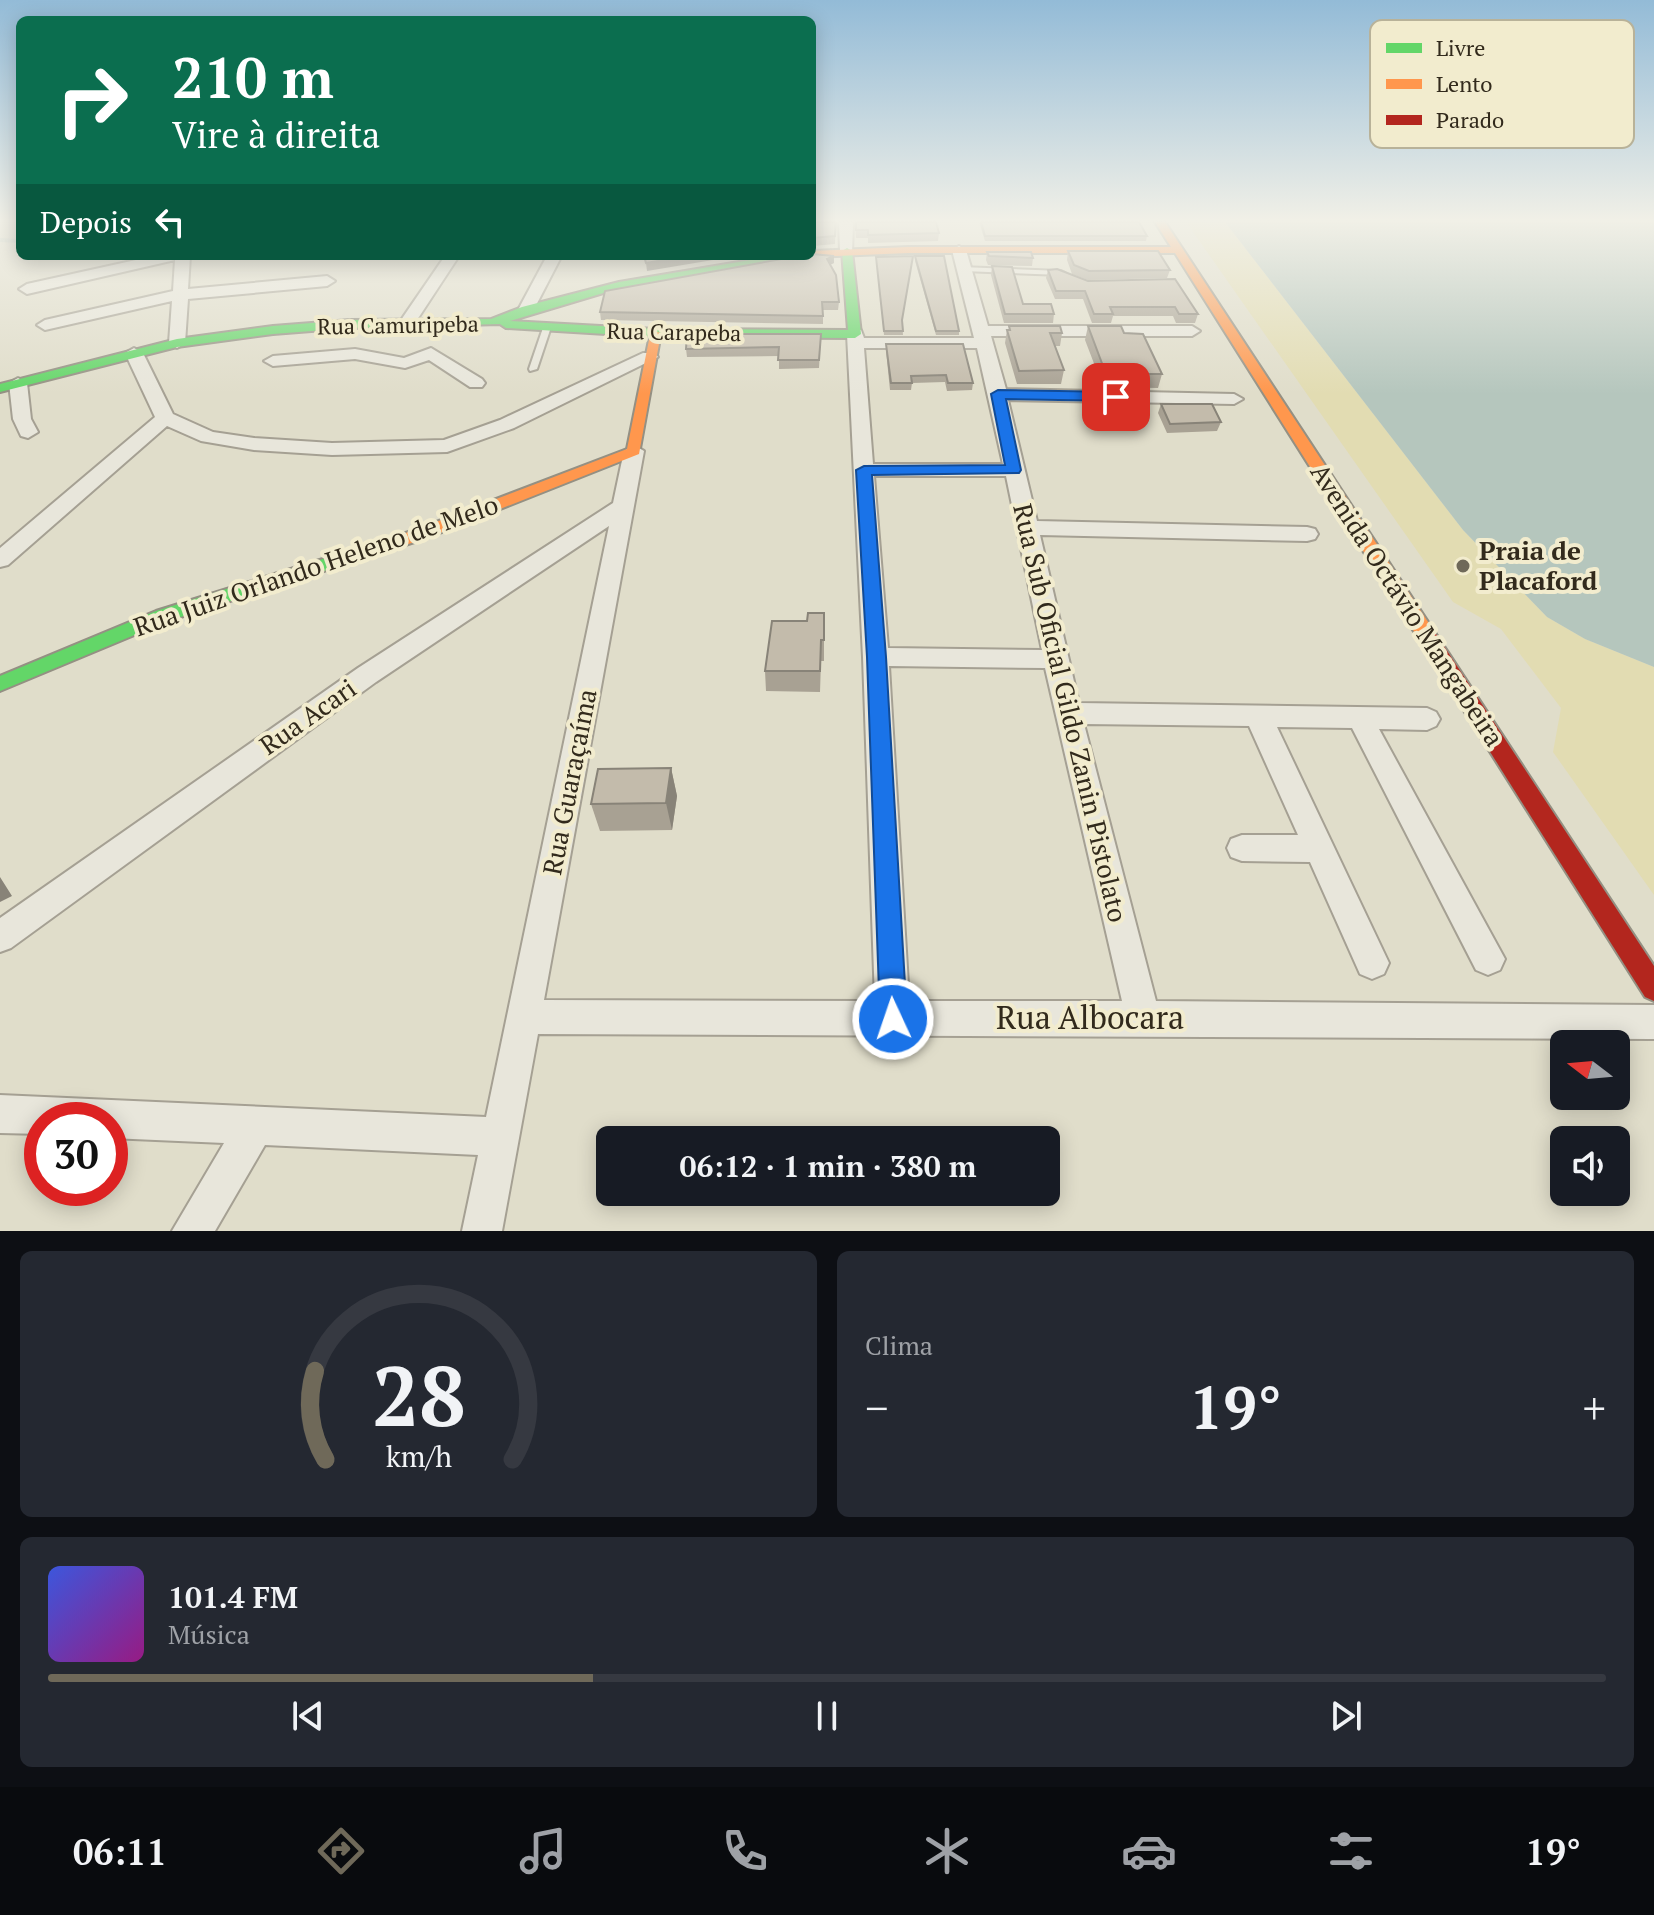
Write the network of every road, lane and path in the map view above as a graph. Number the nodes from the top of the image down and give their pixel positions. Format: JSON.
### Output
{"nodes":[{"id":1,"x":70,"y":279,"type":"edge"},
{"id":2,"x":180,"y":279,"type":"edge"},
{"id":3,"x":436,"y":279,"type":"edge"},
{"id":4,"x":542,"y":279,"type":"edge"},
{"id":5,"x":648,"y":279,"type":"edge"},
{"id":6,"x":850,"y":279,"type":"edge"},
{"id":7,"x":967,"y":279,"type":"edge"},
{"id":8,"x":1196,"y":279,"type":"edge"},
{"id":9,"x":327,"y":281,"type":"dead end"},
{"id":10,"x":27,"y":289,"type":"dead end"},
{"id":11,"x":178,"y":295,"type":"junction"},
{"id":12,"x":526,"y":310,"type":"junction"},
{"id":13,"x":407,"y":323,"type":"junction"},
{"id":14,"x":493,"y":323,"type":"junction"},
{"id":15,"x":440,"y":324,"type":"junction"},
{"id":16,"x":45,"y":325,"type":"dead end"},
{"id":17,"x":547,"y":327,"type":"junction"},
{"id":18,"x":1192,"y":331,"type":"dead end"},
{"id":19,"x":655,"y":333,"type":"junction"},
{"id":20,"x":982,"y":337,"type":"junction"},
{"id":21,"x":855,"y":339,"type":"junction"},
{"id":22,"x":177,"y":343,"type":"junction"},
{"id":23,"x":134,"y":353,"type":"junction"},
{"id":24,"x":431,"y":353,"type":"junction"},
{"id":25,"x":649,"y":357,"type":"junction"},
{"id":26,"x":273,"y":361,"type":"dead end"},
{"id":27,"x":533,"y":369,"type":"dead end"},
{"id":28,"x":476,"y":383,"type":"dead end"},
{"id":29,"x":9,"y":386,"type":"edge"},
{"id":30,"x":998,"y":394,"type":"junction"},
{"id":31,"x":1234,"y":399,"type":"dead end"},
{"id":32,"x":165,"y":418,"type":"junction"},
{"id":33,"x":28,"y":432,"type":"dead end"},
{"id":34,"x":634,"y":451,"type":"junction"},
{"id":35,"x":864,"y":470,"type":"junction"},
{"id":36,"x":1013,"y":470,"type":"junction"},
{"id":37,"x":622,"y":507,"type":"junction"},
{"id":38,"x":1026,"y":528,"type":"junction"},
{"id":39,"x":1307,"y":534,"type":"dead end"},
{"id":40,"x":0,"y":560,"type":"edge"},
{"id":41,"x":876,"y":657,"type":"junction"},
{"id":42,"x":1057,"y":659,"type":"junction"},
{"id":43,"x":0,"y":684,"type":"edge"},
{"id":44,"x":1068,"y":713,"type":"junction"},
{"id":45,"x":1258,"y":716,"type":"junction"},
{"id":46,"x":1360,"y":718,"type":"junction"},
{"id":47,"x":1427,"y":719,"type":"dead end"},
{"id":48,"x":1242,"y":848,"type":"dead end"},
{"id":49,"x":1320,"y":849,"type":"junction"},
{"id":50,"x":0,"y":937,"type":"edge"},
{"id":51,"x":1488,"y":959,"type":"dead end"},
{"id":52,"x":1372,"y":963,"type":"dead end"},
{"id":53,"x":1654,"y":988,"type":"edge"},
{"id":54,"x":526,"y":1017,"type":"junction"},
{"id":55,"x":1143,"y":1017,"type":"junction"},
{"id":56,"x":893,"y":1019,"type":"junction"},
{"id":57,"x":1654,"y":1022,"type":"edge"},
{"id":58,"x":0,"y":1114,"type":"edge"},
{"id":59,"x":255,"y":1127,"type":"junction"},
{"id":60,"x":501,"y":1137,"type":"junction"},
{"id":61,"x":192,"y":1231,"type":"edge"},
{"id":62,"x":482,"y":1231,"type":"edge"}],
"edges":[{"from":1,"to":10,"type":"street"},
{"from":2,"to":11,"type":"street"},
{"from":3,"to":13,"type":"street"},
{"from":4,"to":12,"type":"street"},
{"from":5,"to":12,"type":"main road","name":"Rua Camuripeba"},
{"from":6,"to":21,"type":"main road"},
{"from":7,"to":20,"type":"street","name":"Rua Sub Oficial Gildo Zanin Pistolato"},
{"from":8,"to":53,"type":"main road","name":"Avenida Octávio Mangabeira"},
{"from":9,"to":11,"type":"street"},
{"from":11,"to":16,"type":"street"},
{"from":11,"to":22,"type":"street"},
{"from":12,"to":14,"type":"main road","name":"Rua Camuripeba"},
{"from":13,"to":15,"type":"main road","name":"Rua Camuripeba"},
{"from":13,"to":22,"type":"main road","name":"Rua Camuripeba"},
{"from":14,"to":15,"type":"main road","name":"Rua Camuripeba"},
{"from":14,"to":17,"type":"main road","name":"Rua Carapeba"},
{"from":15,"to":24,"type":"street"},
{"from":17,"to":19,"type":"main road","name":"Rua Carapeba"},
{"from":17,"to":27,"type":"lane"},
{"from":18,"to":20,"type":"street","name":"Rua Carapeba"},
{"from":19,"to":21,"type":"main road","name":"Rua Carapeba"},
{"from":19,"to":25,"type":"main road","name":"Rua Guaraçaíma"},
{"from":20,"to":21,"type":"street","name":"Rua Carapeba"},
{"from":20,"to":30,"type":"street","name":"Rua Sub Oficial Gildo Zanin Pistolato"},
{"from":21,"to":35,"type":"street"},
{"from":22,"to":23,"type":"main road","name":"Rua Camuripeba"},
{"from":23,"to":29,"type":"main road","name":"Rua Camuripeba"},
{"from":23,"to":32,"type":"street"},
{"from":24,"to":26,"type":"street"},
{"from":24,"to":28,"type":"street"},
{"from":25,"to":32,"type":"street"},
{"from":25,"to":34,"type":"main road","name":"Rua Guaraçaíma"},
{"from":29,"to":33,"type":"street"},
{"from":30,"to":31,"type":"street"},
{"from":30,"to":36,"type":"street","name":"Rua Sub Oficial Gildo Zanin Pistolato"},
{"from":32,"to":40,"type":"street"},
{"from":34,"to":37,"type":"street","name":"Rua Guaraçaíma"},
{"from":34,"to":43,"type":"main road","name":"Rua Juiz Orlando Heleno de Melo"},
{"from":35,"to":36,"type":"street"},
{"from":35,"to":41,"type":"street"},
{"from":36,"to":38,"type":"street","name":"Rua Sub Oficial Gildo Zanin Pistolato"},
{"from":37,"to":50,"type":"street","name":"Rua Acari"},
{"from":37,"to":54,"type":"street","name":"Rua Guaraçaíma"},
{"from":38,"to":39,"type":"street"},
{"from":38,"to":42,"type":"street","name":"Rua Sub Oficial Gildo Zanin Pistolato"},
{"from":41,"to":42,"type":"street"},
{"from":41,"to":56,"type":"street"},
{"from":42,"to":44,"type":"street","name":"Rua Sub Oficial Gildo Zanin Pistolato"},
{"from":44,"to":45,"type":"street"},
{"from":44,"to":55,"type":"street","name":"Rua Sub Oficial Gildo Zanin Pistolato"},
{"from":45,"to":46,"type":"street"},
{"from":45,"to":49,"type":"street"},
{"from":46,"to":47,"type":"street"},
{"from":46,"to":51,"type":"street"},
{"from":48,"to":49,"type":"street"},
{"from":49,"to":52,"type":"street"},
{"from":54,"to":56,"type":"street","name":"Rua Albocara"},
{"from":54,"to":60,"type":"street","name":"Rua Guaraçaíma"},
{"from":55,"to":56,"type":"street","name":"Rua Albocara"},
{"from":55,"to":57,"type":"street","name":"Rua Albocara"},
{"from":58,"to":59,"type":"street"},
{"from":59,"to":60,"type":"street"},
{"from":59,"to":61,"type":"street"},
{"from":60,"to":62,"type":"street","name":"Rua Guaraçaíma"}]}
